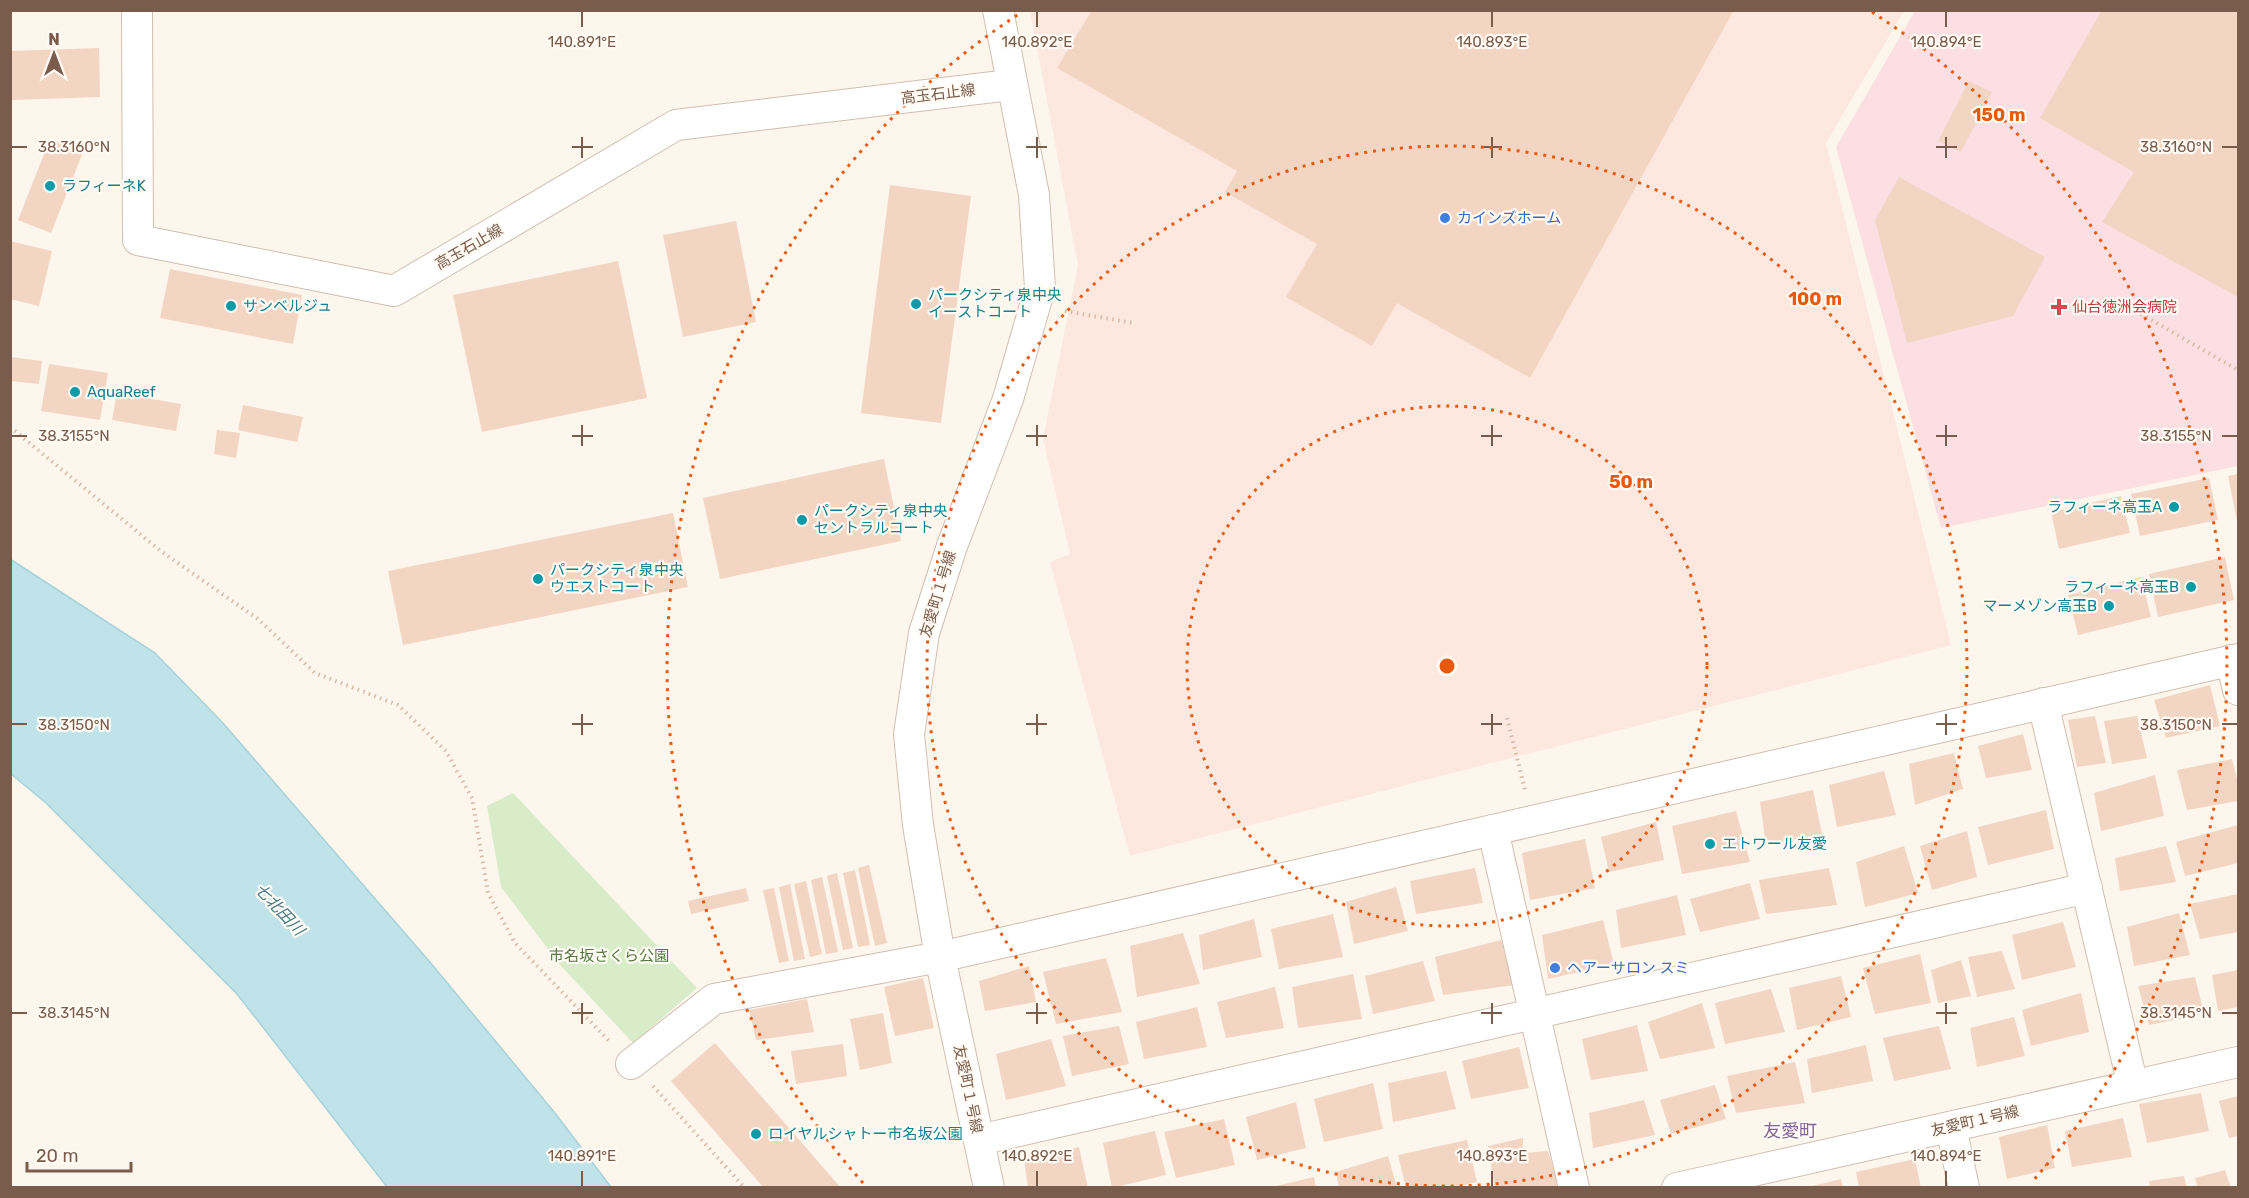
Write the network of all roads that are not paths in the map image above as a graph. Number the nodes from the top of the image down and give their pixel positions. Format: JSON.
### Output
{"nodes":[{"id":1,"x":137,"y":10,"type":"edge"},
{"id":2,"x":998,"y":10,"type":"edge"},
{"id":3,"x":1011,"y":85,"type":"junction"},
{"id":4,"x":2235,"y":660,"type":"edge"},
{"id":5,"x":2238,"y":690,"type":"edge"},
{"id":6,"x":2043,"y":703,"type":"junction"},
{"id":7,"x":1493,"y":830,"type":"junction"},
{"id":8,"x":2086,"y":888,"type":"junction"},
{"id":9,"x":940,"y":957,"type":"junction"},
{"id":10,"x":1534,"y":1013,"type":"junction"},
{"id":11,"x":2238,"y":1062,"type":"edge"},
{"id":12,"x":631,"y":1064,"type":"road end"},
{"id":13,"x":2133,"y":1086,"type":"junction"},
{"id":14,"x":1951,"y":1127,"type":"junction"},
{"id":15,"x":979,"y":1140,"type":"junction"},
{"id":16,"x":989,"y":1188,"type":"edge"},
{"id":17,"x":1574,"y":1188,"type":"edge"},
{"id":18,"x":1677,"y":1188,"type":"edge"},
{"id":19,"x":1964,"y":1188,"type":"edge"}],
"edges":[{"from":1,"to":3,"type":"street","name":"高玉石止線"},
{"from":2,"to":3,"type":"street","name":"友愛町１号線"},
{"from":3,"to":9,"type":"street","name":"友愛町１号線"},
{"from":4,"to":5,"type":"street"},
{"from":4,"to":6,"type":"street"},
{"from":6,"to":7,"type":"street"},
{"from":6,"to":8,"type":"street"},
{"from":7,"to":9,"type":"street"},
{"from":7,"to":10,"type":"street"},
{"from":8,"to":10,"type":"street"},
{"from":8,"to":13,"type":"street"},
{"from":9,"to":12,"type":"street"},
{"from":9,"to":15,"type":"street","name":"友愛町１号線"},
{"from":10,"to":15,"type":"street"},
{"from":10,"to":17,"type":"street"},
{"from":11,"to":13,"type":"street","name":"友愛町１号線"},
{"from":13,"to":14,"type":"street","name":"友愛町１号線"},
{"from":14,"to":18,"type":"street","name":"友愛町１号線"},
{"from":14,"to":19,"type":"street"},
{"from":15,"to":16,"type":"street","name":"友愛町１号線"}]}
